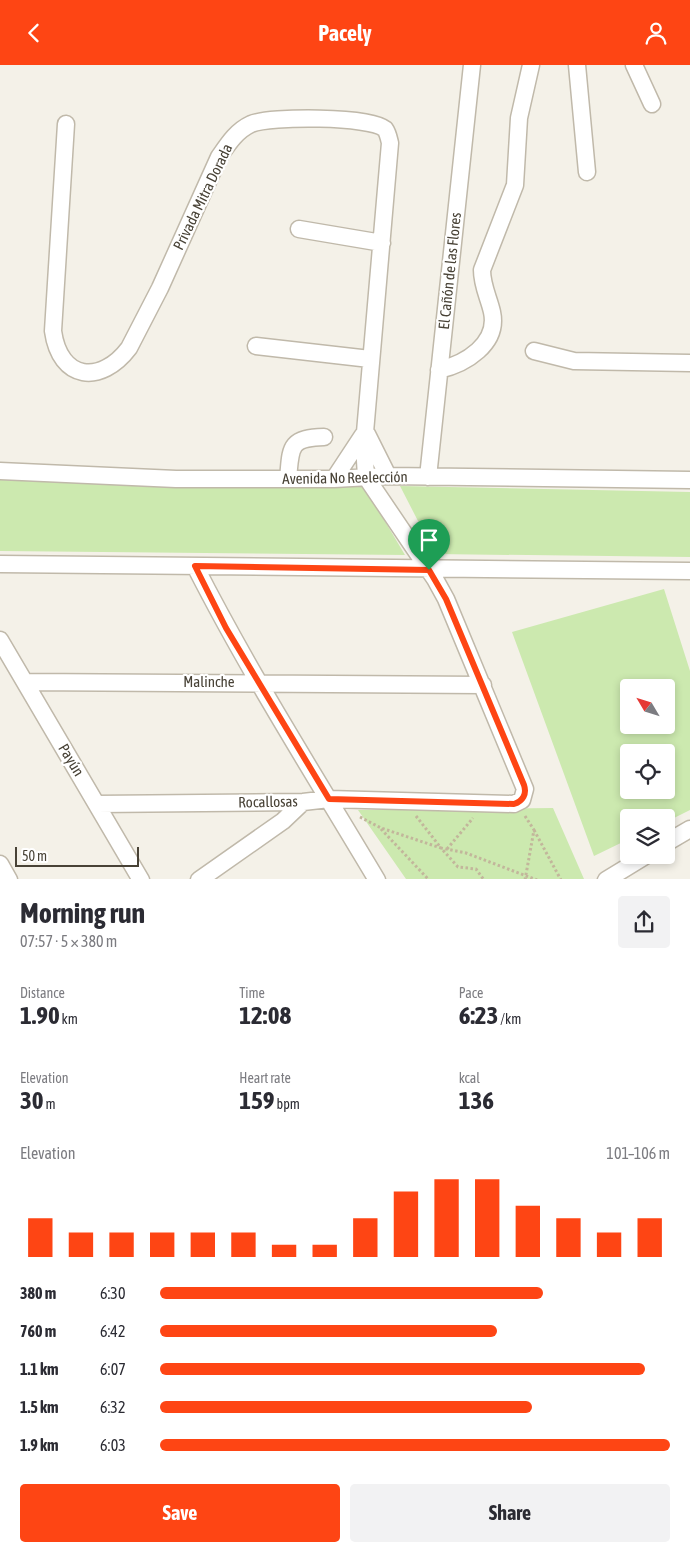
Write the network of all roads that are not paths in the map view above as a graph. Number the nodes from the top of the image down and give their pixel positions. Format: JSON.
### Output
{"nodes":[{"id":1,"x":472,"y":65,"type":"edge"},
{"id":2,"x":531,"y":65,"type":"edge"},
{"id":3,"x":577,"y":65,"type":"edge"},
{"id":4,"x":634,"y":65,"type":"edge"},
{"id":5,"x":652,"y":104,"type":"dead end"},
{"id":6,"x":66,"y":124,"type":"dead end"},
{"id":7,"x":586,"y":172,"type":"dead end"},
{"id":8,"x":299,"y":229,"type":"dead end"},
{"id":9,"x":382,"y":243,"type":"junction"},
{"id":10,"x":256,"y":346,"type":"dead end"},
{"id":11,"x":534,"y":351,"type":"dead end"},
{"id":12,"x":370,"y":359,"type":"junction"},
{"id":13,"x":690,"y":363,"type":"edge"},
{"id":14,"x":439,"y":371,"type":"junction"},
{"id":15,"x":366,"y":431,"type":"junction"},
{"id":16,"x":324,"y":437,"type":"dead end"},
{"id":17,"x":0,"y":471,"type":"edge"},
{"id":18,"x":388,"y":476,"type":"junction"},
{"id":19,"x":366,"y":477,"type":"junction"},
{"id":20,"x":428,"y":477,"type":"junction"},
{"id":21,"x":288,"y":479,"type":"junction"},
{"id":22,"x":334,"y":479,"type":"junction"},
{"id":23,"x":690,"y":480,"type":"edge"},
{"id":24,"x":0,"y":564,"type":"edge"},
{"id":25,"x":195,"y":566,"type":"junction"},
{"id":26,"x":429,"y":570,"type":"junction"},
{"id":27,"x":690,"y":571,"type":"edge"},
{"id":28,"x":0,"y":640,"type":"edge"},
{"id":29,"x":25,"y":682,"type":"junction"},
{"id":30,"x":258,"y":682,"type":"junction"},
{"id":31,"x":483,"y":685,"type":"junction"},
{"id":32,"x":329,"y":799,"type":"junction"},
{"id":33,"x":303,"y":802,"type":"junction"},
{"id":34,"x":97,"y":804,"type":"junction"},
{"id":35,"x":690,"y":829,"type":"edge"},
{"id":36,"x":675,"y":838,"type":"edge"},
{"id":37,"x":0,"y":864,"type":"edge"},
{"id":38,"x":631,"y":864,"type":"edge"},
{"id":39,"x":9,"y":879,"type":"edge"},
{"id":40,"x":141,"y":879,"type":"edge"},
{"id":41,"x":199,"y":879,"type":"edge"},
{"id":42,"x":377,"y":879,"type":"edge"},
{"id":43,"x":606,"y":879,"type":"edge"}],
"edges":[{"from":1,"to":14,"type":"street","name":"El Cañón de las Flores"},
{"from":2,"to":14,"type":"street"},
{"from":3,"to":7,"type":"street"},
{"from":4,"to":5,"type":"street"},
{"from":6,"to":9,"type":"street","name":"Privada Mitra Dorada"},
{"from":8,"to":9,"type":"street"},
{"from":9,"to":12,"type":"street","name":"Privada Mitra Dorada"},
{"from":10,"to":12,"type":"street"},
{"from":11,"to":13,"type":"street"},
{"from":12,"to":15,"type":"street","name":"Privada Mitra Dorada"},
{"from":14,"to":20,"type":"street","name":"El Cañón de las Flores"},
{"from":15,"to":18,"type":"street"},
{"from":15,"to":19,"type":"street","name":"Privada Mitra Dorada"},
{"from":15,"to":22,"type":"street"},
{"from":16,"to":21,"type":"street"},
{"from":17,"to":21,"type":"street","name":"Avenida No Reelección"},
{"from":18,"to":19,"type":"street","name":"Avenida No Reelección"},
{"from":18,"to":20,"type":"street","name":"Avenida No Reelección"},
{"from":19,"to":22,"type":"street","name":"Avenida No Reelección"},
{"from":19,"to":26,"type":"street"},
{"from":20,"to":23,"type":"street","name":"Avenida No Reelección"},
{"from":21,"to":22,"type":"street","name":"Avenida No Reelección"},
{"from":24,"to":25,"type":"street"},
{"from":25,"to":26,"type":"street"},
{"from":25,"to":30,"type":"street"},
{"from":26,"to":27,"type":"street"},
{"from":26,"to":31,"type":"street"},
{"from":28,"to":29,"type":"street","name":"Payún"},
{"from":29,"to":30,"type":"street","name":"Malinche"},
{"from":29,"to":34,"type":"street","name":"Payún"},
{"from":30,"to":31,"type":"street","name":"Malinche"},
{"from":30,"to":32,"type":"street"},
{"from":31,"to":32,"type":"street","name":"Rocallosas"},
{"from":32,"to":33,"type":"street","name":"Rocallosas"},
{"from":32,"to":42,"type":"street"},
{"from":33,"to":34,"type":"street","name":"Rocallosas"},
{"from":33,"to":41,"type":"street"},
{"from":34,"to":40,"type":"street","name":"Payún"},
{"from":35,"to":36,"type":"street"},
{"from":37,"to":39,"type":"street"},
{"from":38,"to":43,"type":"street"}]}
